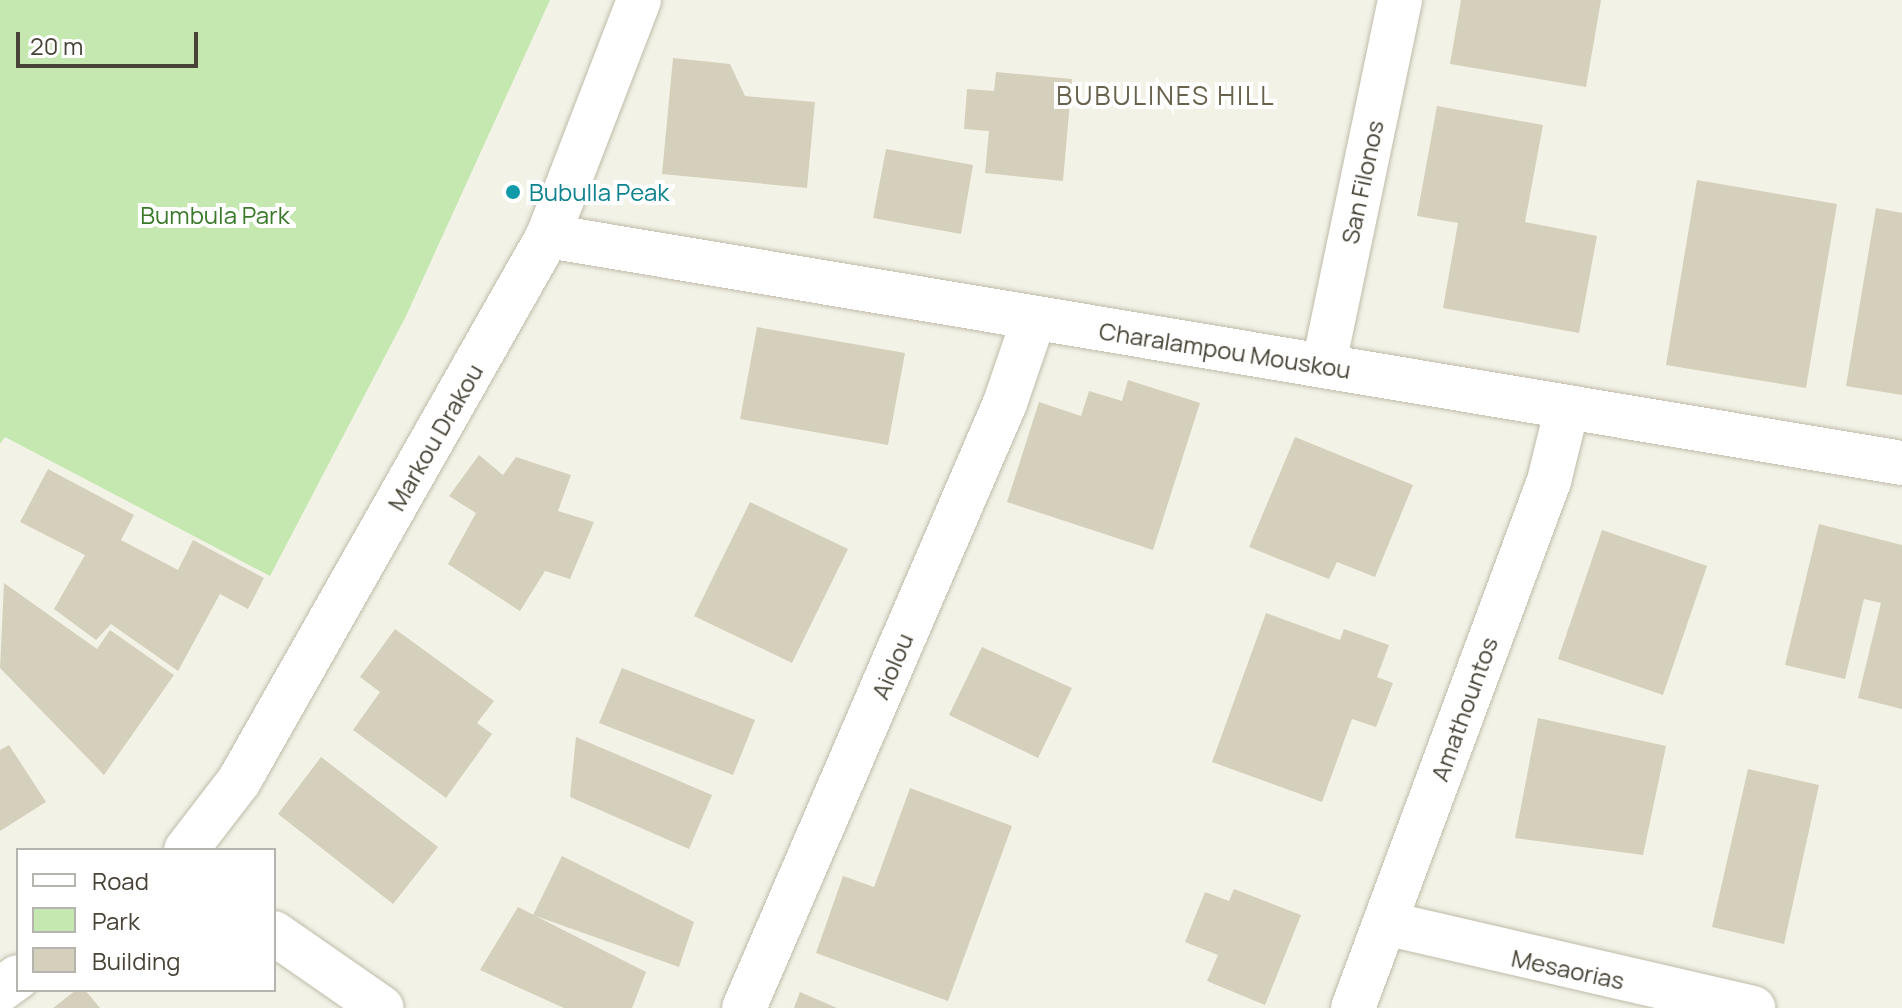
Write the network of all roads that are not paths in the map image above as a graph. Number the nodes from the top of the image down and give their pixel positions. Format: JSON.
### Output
{"nodes":[{"id":1,"x":639,"y":0,"type":"edge"},
{"id":2,"x":1400,"y":0,"type":"edge"},
{"id":3,"x":548,"y":236,"type":"junction"},
{"id":4,"x":1033,"y":321,"type":"junction"},
{"id":5,"x":1324,"y":364,"type":"junction"},
{"id":6,"x":1567,"y":408,"type":"junction"},
{"id":7,"x":1902,"y":463,"type":"edge"},
{"id":8,"x":188,"y":848,"type":"edge"},
{"id":9,"x":1385,"y":923,"type":"junction"},
{"id":10,"x":276,"y":934,"type":"edge"},
{"id":11,"x":382,"y":1008,"type":"edge"},
{"id":12,"x":744,"y":1008,"type":"edge"},
{"id":13,"x":1353,"y":1008,"type":"edge"},
{"id":14,"x":1753,"y":1008,"type":"edge"}],
"edges":[{"from":1,"to":3,"type":"street","name":"Markou Drakou"},
{"from":2,"to":5,"type":"street","name":"San Filonos"},
{"from":3,"to":4,"type":"street","name":"Charalampou Mouskou"},
{"from":3,"to":8,"type":"street","name":"Markou Drakou"},
{"from":4,"to":5,"type":"street","name":"Charalampou Mouskou"},
{"from":4,"to":12,"type":"street","name":"Aiolou"},
{"from":5,"to":6,"type":"street","name":"Charalampou Mouskou"},
{"from":6,"to":7,"type":"street","name":"Charalampou Mouskou"},
{"from":6,"to":9,"type":"street","name":"Amathountos"},
{"from":9,"to":13,"type":"street","name":"Amathountos"},
{"from":9,"to":14,"type":"street","name":"Mesaorias"},
{"from":10,"to":11,"type":"street"}]}
